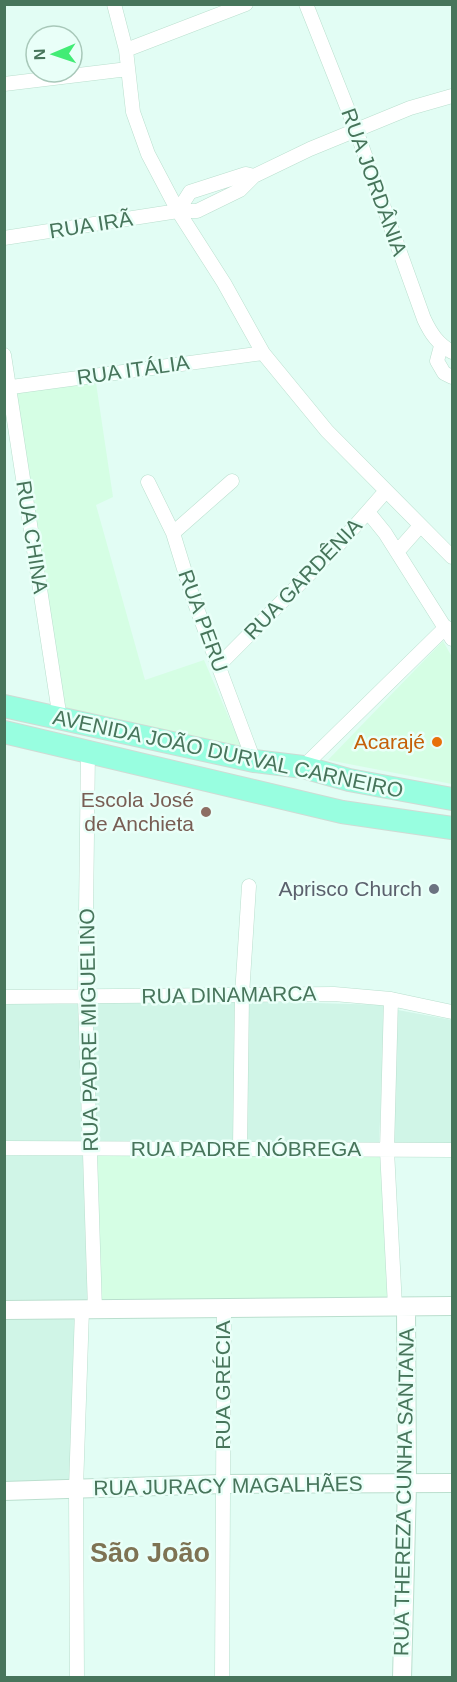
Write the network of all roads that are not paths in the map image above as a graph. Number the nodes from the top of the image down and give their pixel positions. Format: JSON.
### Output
{"nodes":[{"id":1,"x":114,"y":4,"type":"edge"},
{"id":2,"x":246,"y":4,"type":"edge"},
{"id":3,"x":306,"y":4,"type":"edge"},
{"id":4,"x":126,"y":50,"type":"junction"},
{"id":5,"x":128,"y":69,"type":"junction"},
{"id":6,"x":4,"y":84,"type":"edge"},
{"id":7,"x":453,"y":96,"type":"edge"},
{"id":8,"x":356,"y":130,"type":"junction"},
{"id":9,"x":254,"y":176,"type":"junction"},
{"id":10,"x":178,"y":212,"type":"junction"},
{"id":11,"x":4,"y":238,"type":"edge"},
{"id":12,"x":447,"y":349,"type":"edge"},
{"id":13,"x":262,"y":353,"type":"junction"},
{"id":14,"x":4,"y":355,"type":"edge"},
{"id":15,"x":453,"y":377,"type":"edge"},
{"id":16,"x":7,"y":388,"type":"edge"},
{"id":17,"x":232,"y":480,"type":"dead end"},
{"id":18,"x":148,"y":482,"type":"dead end"},
{"id":19,"x":385,"y":492,"type":"junction"},
{"id":20,"x":368,"y":512,"type":"junction"},
{"id":21,"x":420,"y":526,"type":"junction"},
{"id":22,"x":172,"y":533,"type":"junction"},
{"id":23,"x":397,"y":552,"type":"junction"},
{"id":24,"x":453,"y":557,"type":"edge"},
{"id":25,"x":449,"y":633,"type":"edge"},
{"id":26,"x":219,"y":665,"type":"junction"},
{"id":27,"x":4,"y":706,"type":"edge"},
{"id":28,"x":60,"y":719,"type":"junction"},
{"id":29,"x":4,"y":732,"type":"edge"},
{"id":30,"x":88,"y":750,"type":"junction"},
{"id":31,"x":254,"y":761,"type":"junction"},
{"id":32,"x":303,"y":767,"type":"junction"},
{"id":33,"x":350,"y":780,"type":"junction"},
{"id":34,"x":409,"y":792,"type":"junction"},
{"id":35,"x":453,"y":799,"type":"edge"},
{"id":36,"x":342,"y":812,"type":"junction"},
{"id":37,"x":404,"y":820,"type":"junction"},
{"id":38,"x":453,"y":828,"type":"edge"},
{"id":39,"x":249,"y":886,"type":"dead end"},
{"id":40,"x":242,"y":995,"type":"junction"},
{"id":41,"x":85,"y":997,"type":"junction"},
{"id":42,"x":4,"y":998,"type":"edge"},
{"id":43,"x":391,"y":999,"type":"junction"},
{"id":44,"x":453,"y":1012,"type":"edge"},
{"id":45,"x":4,"y":1148,"type":"edge"},
{"id":46,"x":91,"y":1148,"type":"junction"},
{"id":47,"x":240,"y":1148,"type":"junction"},
{"id":48,"x":387,"y":1150,"type":"junction"},
{"id":49,"x":453,"y":1150,"type":"edge"},
{"id":50,"x":453,"y":1306,"type":"edge"},
{"id":51,"x":401,"y":1307,"type":"junction"},
{"id":52,"x":224,"y":1309,"type":"junction"},
{"id":53,"x":4,"y":1310,"type":"edge"},
{"id":54,"x":89,"y":1310,"type":"junction"},
{"id":55,"x":223,"y":1484,"type":"junction"},
{"id":56,"x":453,"y":1484,"type":"edge"},
{"id":57,"x":407,"y":1485,"type":"junction"},
{"id":58,"x":76,"y":1488,"type":"junction"},
{"id":59,"x":4,"y":1491,"type":"edge"},
{"id":60,"x":77,"y":1677,"type":"edge"},
{"id":61,"x":222,"y":1677,"type":"edge"},
{"id":62,"x":402,"y":1677,"type":"edge"}],
"edges":[{"from":1,"to":4,"type":"street"},
{"from":2,"to":4,"type":"street"},
{"from":3,"to":8,"type":"street","name":"RUA JORDÂNIA"},
{"from":4,"to":5,"type":"street"},
{"from":5,"to":6,"type":"street"},
{"from":5,"to":10,"type":"street"},
{"from":7,"to":8,"type":"street","name":"RUA IRÃ"},
{"from":8,"to":9,"type":"street","name":"RUA IRÃ"},
{"from":8,"to":12,"type":"street","name":"RUA JORDÂNIA"},
{"from":9,"to":10,"type":"street","name":"RUA IRÃ"},
{"from":9,"to":10,"type":"street","name":"RUA IRÃ"},
{"from":10,"to":11,"type":"street","name":"RUA IRÃ"},
{"from":10,"to":13,"type":"street"},
{"from":12,"to":15,"type":"street"},
{"from":13,"to":16,"type":"street","name":"RUA ITÁLIA"},
{"from":13,"to":19,"type":"street"},
{"from":14,"to":16,"type":"street","name":"RUA CHINA"},
{"from":16,"to":28,"type":"street","name":"RUA CHINA"},
{"from":17,"to":22,"type":"street"},
{"from":18,"to":22,"type":"street","name":"RUA PERU"},
{"from":19,"to":20,"type":"street","name":"RUA GARDÊNIA"},
{"from":19,"to":21,"type":"street"},
{"from":20,"to":23,"type":"street"},
{"from":20,"to":26,"type":"street","name":"RUA GARDÊNIA"},
{"from":21,"to":23,"type":"street"},
{"from":21,"to":24,"type":"street"},
{"from":22,"to":26,"type":"street","name":"RUA PERU"},
{"from":23,"to":25,"type":"street"},
{"from":25,"to":32,"type":"street"},
{"from":26,"to":31,"type":"street","name":"RUA PERU"},
{"from":27,"to":28,"type":"main road","name":"AVENIDA JOÃO DURVAL CARNEIRO"},
{"from":28,"to":31,"type":"main road","name":"AVENIDA JOÃO DURVAL CARNEIRO"},
{"from":29,"to":30,"type":"main road","name":"AVENIDA JOÃO DURVAL CARNEIRO"},
{"from":30,"to":36,"type":"main road","name":"AVENIDA JOÃO DURVAL CARNEIRO"},
{"from":30,"to":41,"type":"street","name":"RUA PADRE MIGUELINO"},
{"from":31,"to":32,"type":"main road","name":"AVENIDA JOÃO DURVAL CARNEIRO"},
{"from":32,"to":33,"type":"main road","name":"AVENIDA JOÃO DURVAL CARNEIRO"},
{"from":33,"to":34,"type":"main road","name":"AVENIDA JOÃO DURVAL CARNEIRO"},
{"from":33,"to":36,"type":"main road"},
{"from":34,"to":35,"type":"main road","name":"AVENIDA JOÃO DURVAL CARNEIRO"},
{"from":34,"to":37,"type":"main road"},
{"from":36,"to":37,"type":"main road","name":"AVENIDA JOÃO DURVAL CARNEIRO"},
{"from":37,"to":38,"type":"main road","name":"AVENIDA JOÃO DURVAL CARNEIRO"},
{"from":39,"to":40,"type":"street"},
{"from":40,"to":41,"type":"street","name":"RUA DINAMARCA"},
{"from":40,"to":43,"type":"street","name":"RUA DINAMARCA"},
{"from":40,"to":47,"type":"street"},
{"from":41,"to":42,"type":"street","name":"RUA DINAMARCA"},
{"from":41,"to":46,"type":"street","name":"RUA PADRE MIGUELINO"},
{"from":43,"to":44,"type":"street","name":"RUA DINAMARCA"},
{"from":43,"to":48,"type":"street"},
{"from":45,"to":46,"type":"street","name":"RUA PADRE NÓBREGA"},
{"from":46,"to":47,"type":"street","name":"RUA PADRE NÓBREGA"},
{"from":46,"to":54,"type":"street","name":"RUA PADRE MIGUELINO"},
{"from":47,"to":48,"type":"street","name":"RUA PADRE NÓBREGA"},
{"from":48,"to":49,"type":"street","name":"RUA PADRE NÓBREGA"},
{"from":48,"to":51,"type":"street"},
{"from":50,"to":51,"type":"street"},
{"from":51,"to":52,"type":"street"},
{"from":51,"to":57,"type":"street","name":"RUA THEREZA CUNHA SANTANA"},
{"from":52,"to":54,"type":"street"},
{"from":52,"to":55,"type":"street","name":"RUA GRÉCIA"},
{"from":53,"to":54,"type":"street"},
{"from":54,"to":58,"type":"street","name":"RUA PADRE MIGUELINO"},
{"from":55,"to":57,"type":"street","name":"RUA JURACY MAGALHÃES"},
{"from":55,"to":58,"type":"street","name":"RUA JURACY MAGALHÃES"},
{"from":55,"to":61,"type":"street","name":"RUA GRÉCIA"},
{"from":56,"to":57,"type":"street","name":"RUA JURACY MAGALHÃES"},
{"from":57,"to":62,"type":"street","name":"RUA THEREZA CUNHA SANTANA"},
{"from":58,"to":59,"type":"street","name":"RUA JURACY MAGALHÃES"},
{"from":58,"to":60,"type":"street","name":"RUA PADRE MIGUELINO"}]}
